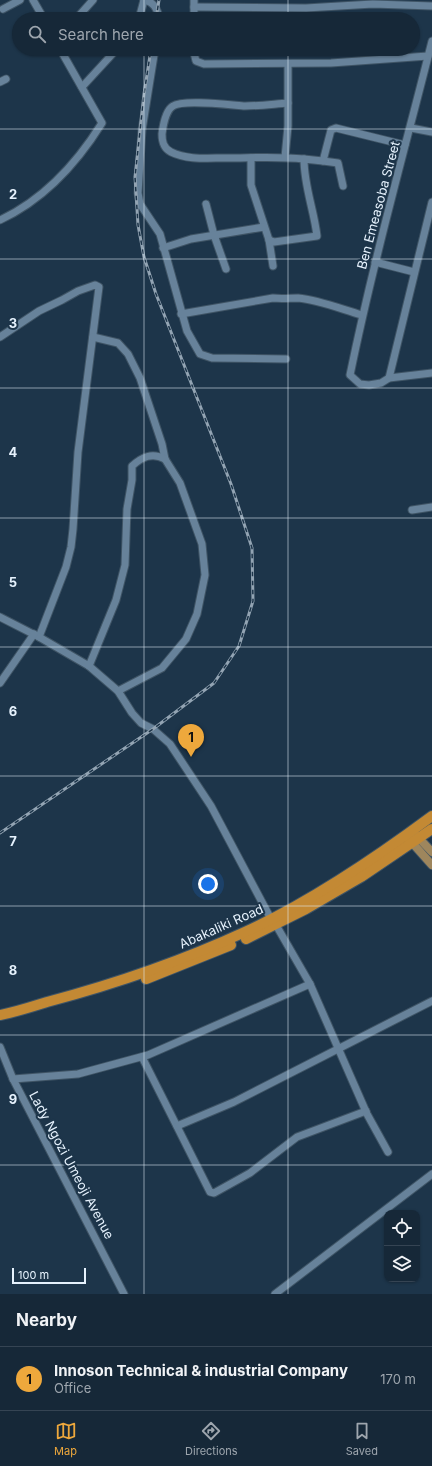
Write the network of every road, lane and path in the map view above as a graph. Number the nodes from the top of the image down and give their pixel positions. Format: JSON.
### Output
{"nodes":[{"id":1,"x":20,"y":0,"type":"edge"},
{"id":2,"x":33,"y":0,"type":"edge"},
{"id":3,"x":93,"y":0,"type":"edge"},
{"id":4,"x":144,"y":0,"type":"edge"},
{"id":5,"x":194,"y":3,"type":"edge"},
{"id":6,"x":432,"y":6,"type":"edge"},
{"id":7,"x":3,"y":9,"type":"dead end"},
{"id":8,"x":40,"y":12,"type":"edge"},
{"id":9,"x":82,"y":12,"type":"edge"},
{"id":10,"x":141,"y":12,"type":"edge"},
{"id":11,"x":157,"y":12,"type":"edge"},
{"id":12,"x":432,"y":41,"type":"edge"},
{"id":13,"x":64,"y":56,"type":"edge"},
{"id":14,"x":111,"y":56,"type":"edge"},
{"id":15,"x":154,"y":56,"type":"edge"},
{"id":16,"x":195,"y":56,"type":"edge"},
{"id":17,"x":428,"y":56,"type":"junction"},
{"id":18,"x":288,"y":65,"type":"junction"},
{"id":19,"x":82,"y":87,"type":"junction"},
{"id":20,"x":288,"y":103,"type":"junction"},
{"id":21,"x":411,"y":128,"type":"junction"},
{"id":22,"x":432,"y":132,"type":"edge"},
{"id":23,"x":405,"y":145,"type":"junction"},
{"id":24,"x":285,"y":157,"type":"junction"},
{"id":25,"x":251,"y":158,"type":"junction"},
{"id":26,"x":304,"y":159,"type":"junction"},
{"id":27,"x":323,"y":161,"type":"junction"},
{"id":28,"x":343,"y":186,"type":"dead end"},
{"id":29,"x":432,"y":202,"type":"edge"},
{"id":30,"x":206,"y":204,"type":"dead end"},
{"id":31,"x":0,"y":220,"type":"edge"},
{"id":32,"x":430,"y":221,"type":"edge"},
{"id":33,"x":264,"y":227,"type":"junction"},
{"id":34,"x":214,"y":235,"type":"junction"},
{"id":35,"x":269,"y":240,"type":"junction"},
{"id":36,"x":163,"y":248,"type":"junction"},
{"id":37,"x":375,"y":262,"type":"junction"},
{"id":38,"x":272,"y":266,"type":"dead end"},
{"id":39,"x":226,"y":269,"type":"dead end"},
{"id":40,"x":414,"y":272,"type":"junction"},
{"id":41,"x":181,"y":314,"type":"junction"},
{"id":42,"x":362,"y":315,"type":"junction"},
{"id":43,"x":0,"y":337,"type":"edge"},
{"id":44,"x":93,"y":337,"type":"junction"},
{"id":45,"x":286,"y":360,"type":"dead end"},
{"id":46,"x":432,"y":372,"type":"edge"},
{"id":47,"x":389,"y":378,"type":"junction"},
{"id":48,"x":165,"y":459,"type":"junction"},
{"id":49,"x":432,"y":507,"type":"edge"},
{"id":50,"x":412,"y":510,"type":"dead end"},
{"id":51,"x":0,"y":617,"type":"edge"},
{"id":52,"x":37,"y":636,"type":"junction"},
{"id":53,"x":89,"y":666,"type":"junction"},
{"id":54,"x":0,"y":684,"type":"edge"},
{"id":55,"x":118,"y":692,"type":"junction"},
{"id":56,"x":432,"y":816,"type":"edge"},
{"id":57,"x":432,"y":829,"type":"edge"},
{"id":58,"x":412,"y":837,"type":"junction"},
{"id":59,"x":432,"y":852,"type":"edge"},
{"id":60,"x":432,"y":865,"type":"edge"},
{"id":61,"x":273,"y":922,"type":"junction"},
{"id":62,"x":310,"y":984,"type":"junction"},
{"id":63,"x":432,"y":1001,"type":"edge"},
{"id":64,"x":0,"y":1015,"type":"edge"},
{"id":65,"x":0,"y":1022,"type":"edge"},
{"id":66,"x":0,"y":1047,"type":"edge"},
{"id":67,"x":338,"y":1049,"type":"junction"},
{"id":68,"x":142,"y":1057,"type":"junction"},
{"id":69,"x":13,"y":1079,"type":"junction"},
{"id":70,"x":366,"y":1111,"type":"junction"},
{"id":71,"x":177,"y":1126,"type":"junction"},
{"id":72,"x":388,"y":1152,"type":"dead end"},
{"id":73,"x":432,"y":1174,"type":"edge"},
{"id":74,"x":124,"y":1294,"type":"edge"},
{"id":75,"x":275,"y":1294,"type":"edge"}],
"edges":[{"from":1,"to":7,"type":"street"},
{"from":2,"to":8,"type":"street"},
{"from":3,"to":9,"type":"street"},
{"from":4,"to":10,"type":"street"},
{"from":4,"to":11,"type":"street"},
{"from":5,"to":6,"type":"street"},
{"from":12,"to":17,"type":"street","name":"Ben Emeasoba Street"},
{"from":13,"to":19,"type":"street"},
{"from":14,"to":19,"type":"street"},
{"from":15,"to":36,"type":"street"},
{"from":16,"to":18,"type":"street"},
{"from":17,"to":18,"type":"street"},
{"from":17,"to":21,"type":"street","name":"Ben Emeasoba Street"},
{"from":18,"to":20,"type":"street"},
{"from":19,"to":31,"type":"street"},
{"from":20,"to":24,"type":"street"},
{"from":20,"to":25,"type":"street"},
{"from":21,"to":22,"type":"street"},
{"from":21,"to":23,"type":"street","name":"Ben Emeasoba Street"},
{"from":23,"to":27,"type":"street"},
{"from":23,"to":37,"type":"street","name":"Ben Emeasoba Street"},
{"from":24,"to":25,"type":"street"},
{"from":24,"to":26,"type":"street"},
{"from":25,"to":33,"type":"street"},
{"from":26,"to":27,"type":"street"},
{"from":26,"to":35,"type":"street"},
{"from":27,"to":28,"type":"street"},
{"from":29,"to":32,"type":"street"},
{"from":30,"to":34,"type":"street"},
{"from":32,"to":40,"type":"street"},
{"from":33,"to":34,"type":"street"},
{"from":33,"to":35,"type":"street"},
{"from":34,"to":36,"type":"street"},
{"from":34,"to":39,"type":"street"},
{"from":35,"to":38,"type":"street"},
{"from":36,"to":41,"type":"street"},
{"from":37,"to":40,"type":"street"},
{"from":37,"to":42,"type":"street","name":"Ben Emeasoba Street"},
{"from":40,"to":47,"type":"street"},
{"from":41,"to":42,"type":"street"},
{"from":41,"to":45,"type":"street"},
{"from":42,"to":47,"type":"street","name":"Ben Emeasoba Street"},
{"from":43,"to":44,"type":"street"},
{"from":44,"to":48,"type":"street"},
{"from":44,"to":52,"type":"street"},
{"from":46,"to":47,"type":"street"},
{"from":48,"to":53,"type":"street"},
{"from":48,"to":55,"type":"street"},
{"from":49,"to":50,"type":"street"},
{"from":51,"to":52,"type":"street"},
{"from":52,"to":53,"type":"street"},
{"from":52,"to":54,"type":"street"},
{"from":53,"to":55,"type":"street"},
{"from":55,"to":61,"type":"street"},
{"from":56,"to":58,"type":"highway","name":"Abakaliki Road"},
{"from":57,"to":58,"type":"highway","name":"Abakaliki Road"},
{"from":58,"to":59,"type":"main road"},
{"from":58,"to":60,"type":"main road"},
{"from":58,"to":61,"type":"highway","name":"Abakaliki Road"},
{"from":61,"to":62,"type":"street"},
{"from":61,"to":64,"type":"highway","name":"Abakaliki Road"},
{"from":61,"to":65,"type":"highway","name":"Abakaliki Road"},
{"from":62,"to":67,"type":"street"},
{"from":62,"to":68,"type":"street"},
{"from":63,"to":67,"type":"street"},
{"from":66,"to":69,"type":"street","name":"Lady Ngozi Umeoji Avenue"},
{"from":67,"to":70,"type":"street"},
{"from":67,"to":71,"type":"street"},
{"from":68,"to":69,"type":"street"},
{"from":68,"to":71,"type":"street"},
{"from":69,"to":74,"type":"street","name":"Lady Ngozi Umeoji Avenue"},
{"from":70,"to":71,"type":"street"},
{"from":70,"to":72,"type":"street"},
{"from":73,"to":75,"type":"street"}]}
